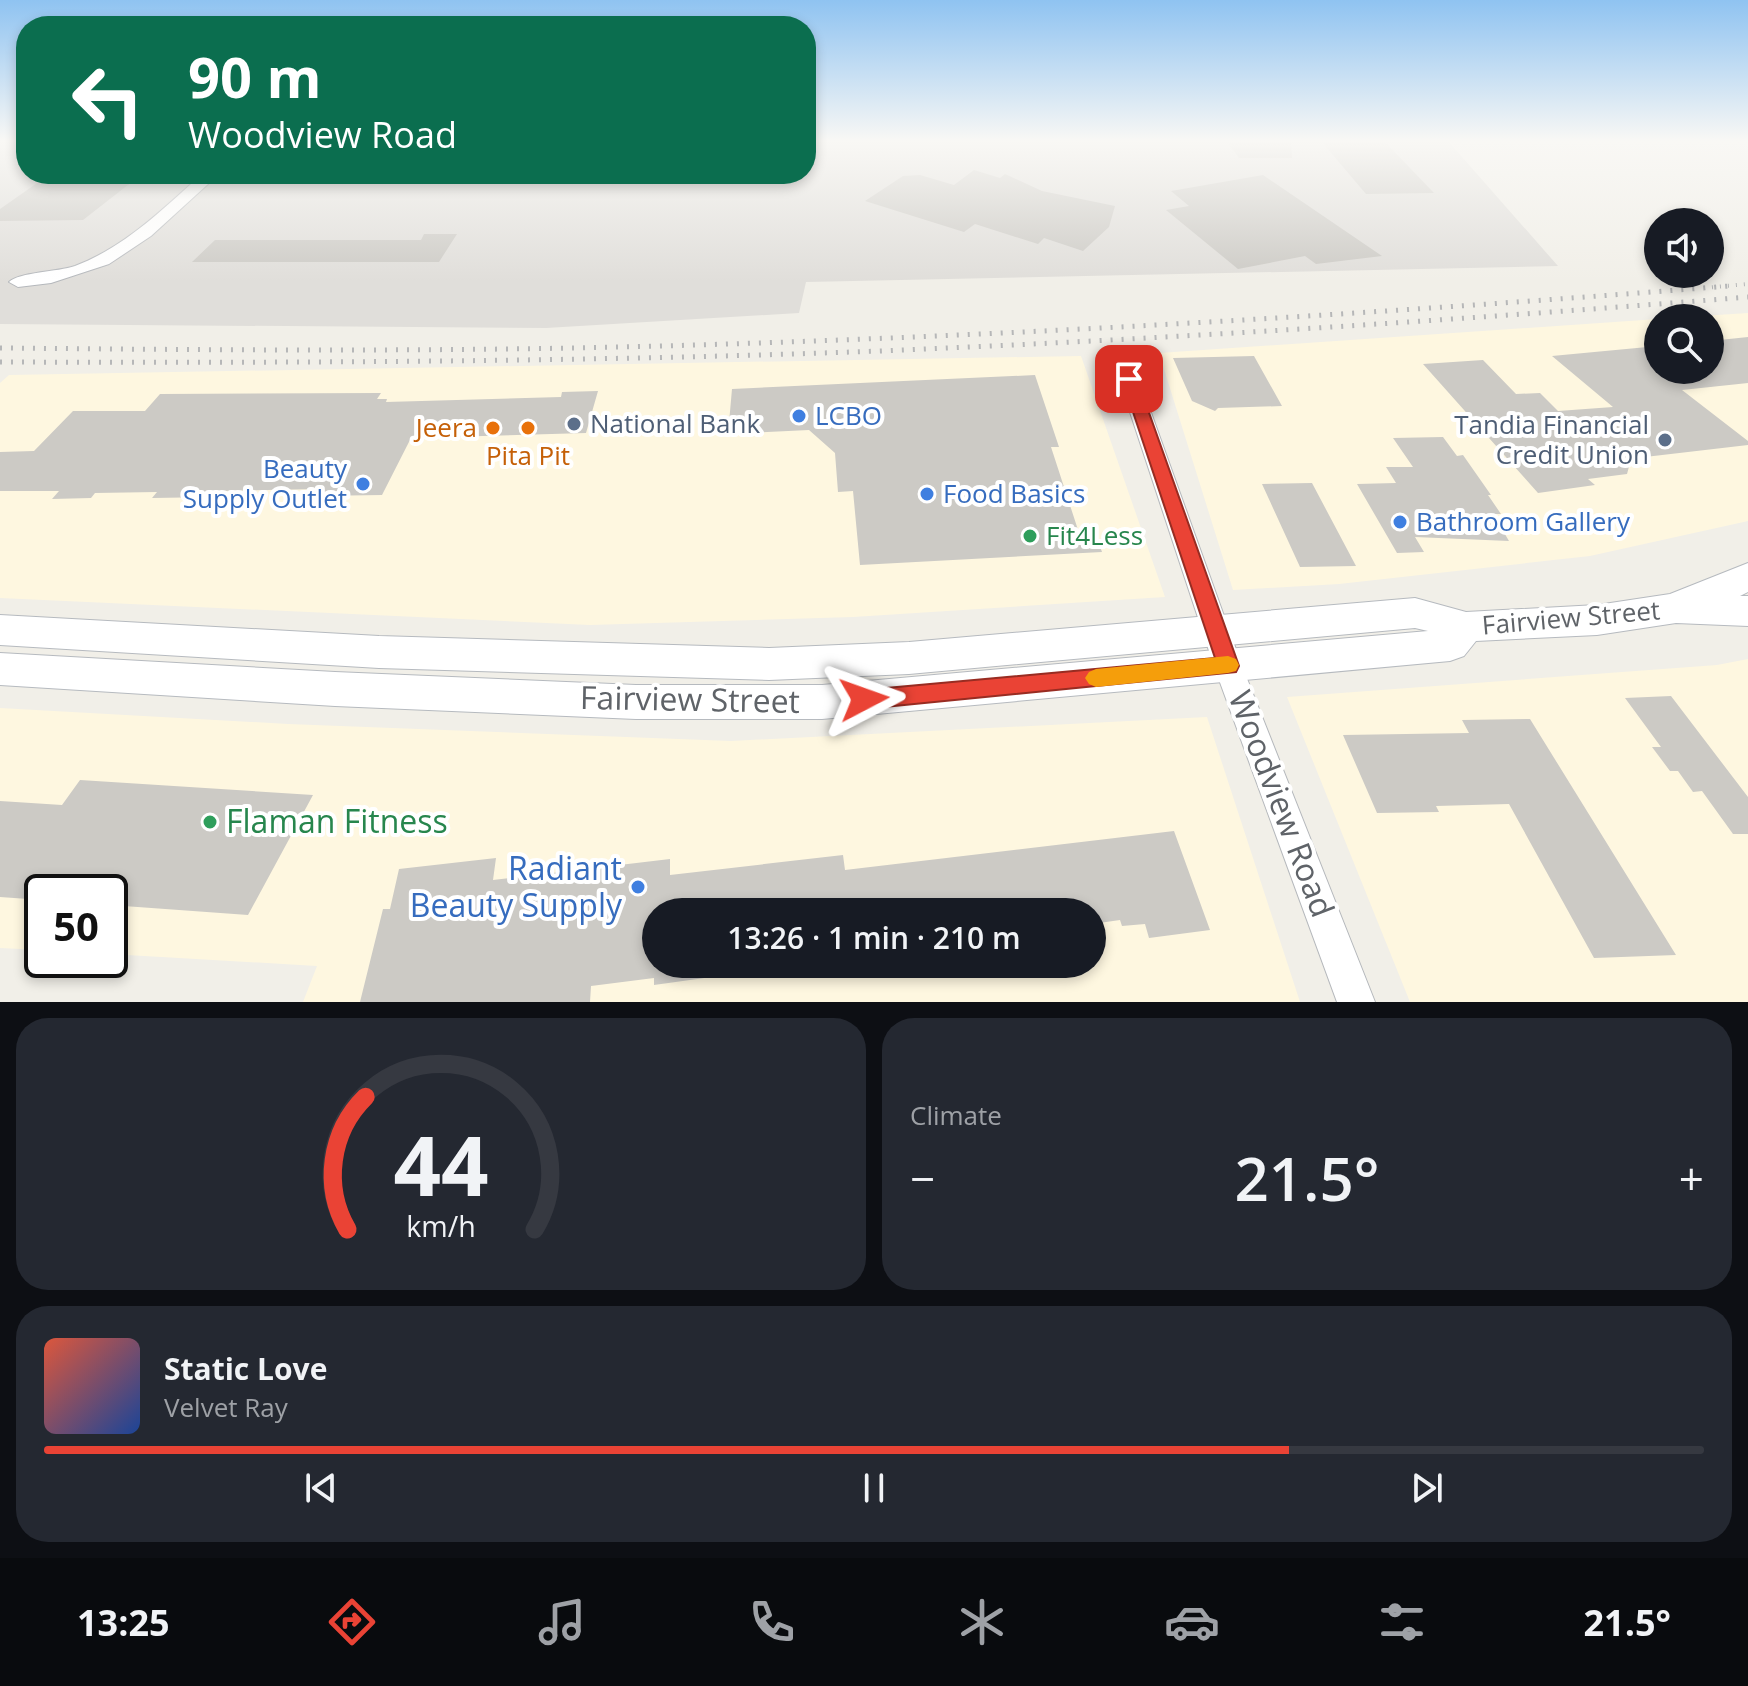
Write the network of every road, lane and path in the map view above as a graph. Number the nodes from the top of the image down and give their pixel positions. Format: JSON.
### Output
{"nodes":[{"id":1,"x":195,"y":188,"type":"edge"},
{"id":2,"x":18,"y":282,"type":"dead end"},
{"id":3,"x":1129,"y":379,"type":"dead end"},
{"id":4,"x":1748,"y":577,"type":"edge"},
{"id":5,"x":1676,"y":608,"type":"junction"},
{"id":6,"x":1748,"y":611,"type":"edge"},
{"id":7,"x":0,"y":630,"type":"edge"},
{"id":8,"x":1222,"y":648,"type":"junction"},
{"id":9,"x":0,"y":669,"type":"edge"},
{"id":10,"x":1356,"y":1002,"type":"edge"}],
"edges":[{"from":1,"to":2,"type":"street"},
{"from":3,"to":8,"type":"street","name":"Woodview Road"},
{"from":4,"to":5,"type":"main road","name":"Fairview Street"},
{"from":5,"to":6,"type":"main road","name":"Fairview Street"},
{"from":5,"to":8,"type":"main road","name":"Fairview Street"},
{"from":7,"to":8,"type":"main road","name":"Fairview Street"},
{"from":8,"to":9,"type":"main road","name":"Fairview Street"},
{"from":8,"to":10,"type":"street","name":"Woodview Road"}]}
